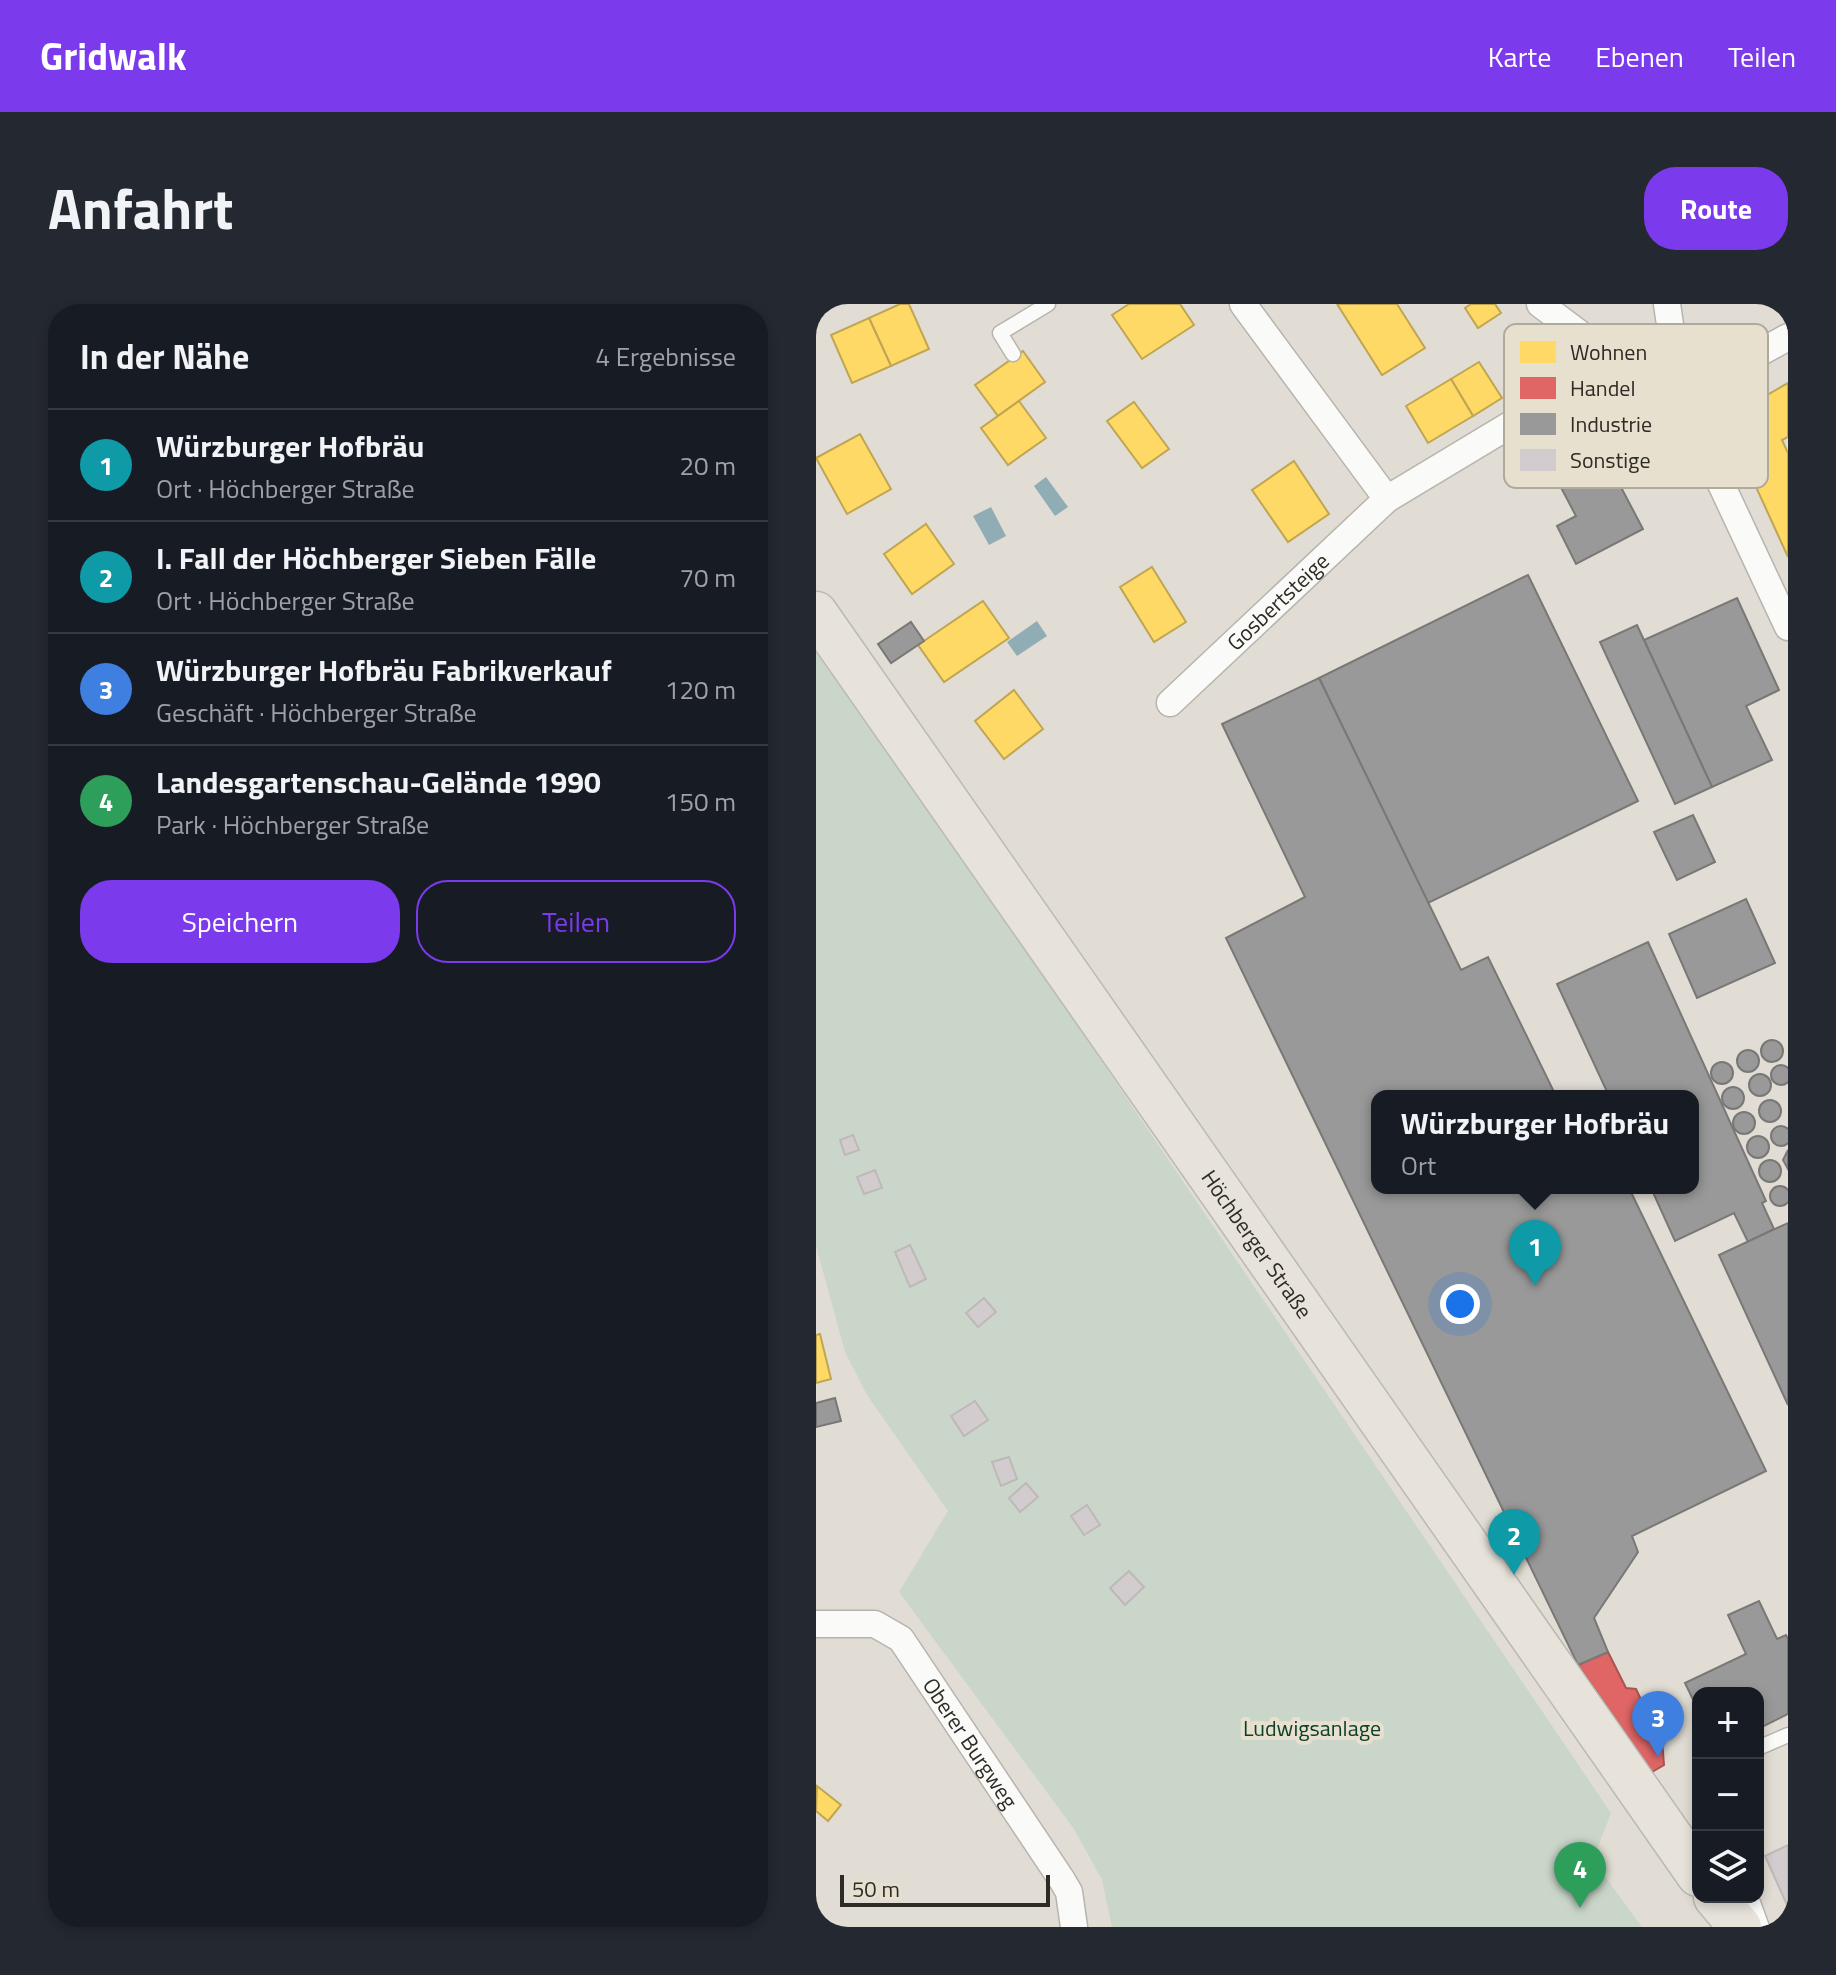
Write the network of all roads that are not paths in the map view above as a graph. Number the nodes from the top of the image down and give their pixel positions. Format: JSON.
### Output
{"nodes":[{"id":1,"x":1048,"y":304,"type":"edge"},
{"id":2,"x":1243,"y":304,"type":"edge"},
{"id":3,"x":1540,"y":304,"type":"edge"},
{"id":4,"x":1667,"y":304,"type":"edge"},
{"id":5,"x":1567,"y":324,"type":"edge"},
{"id":6,"x":1670,"y":324,"type":"edge"},
{"id":7,"x":1788,"y":337,"type":"edge"},
{"id":8,"x":1768,"y":348,"type":"edge"},
{"id":9,"x":1013,"y":354,"type":"dead end"},
{"id":10,"x":1504,"y":428,"type":"edge"},
{"id":11,"x":1723,"y":488,"type":"edge"},
{"id":12,"x":1387,"y":499,"type":"junction"},
{"id":13,"x":816,"y":613,"type":"edge"},
{"id":14,"x":1788,"y":627,"type":"edge"},
{"id":15,"x":1170,"y":703,"type":"dead end"},
{"id":16,"x":816,"y":1624,"type":"edge"},
{"id":17,"x":1788,"y":1735,"type":"edge"},
{"id":18,"x":1764,"y":1745,"type":"edge"},
{"id":19,"x":1692,"y":1866,"type":"edge"},
{"id":20,"x":1720,"y":1903,"type":"edge"},
{"id":21,"x":1753,"y":1903,"type":"edge"},
{"id":22,"x":1074,"y":1927,"type":"edge"},
{"id":23,"x":1740,"y":1927,"type":"edge"},
{"id":24,"x":1762,"y":1927,"type":"edge"}],
"edges":[{"from":1,"to":9,"type":"lane"},
{"from":2,"to":12,"type":"street"},
{"from":3,"to":5,"type":"street"},
{"from":4,"to":6,"type":"street"},
{"from":7,"to":8,"type":"street"},
{"from":10,"to":12,"type":"street","name":"Gosbertsteige"},
{"from":11,"to":14,"type":"street"},
{"from":12,"to":15,"type":"street","name":"Gosbertsteige"},
{"from":13,"to":19,"type":"main road","name":"Höchberger Straße"},
{"from":16,"to":22,"type":"street","name":"Oberer Burgweg"},
{"from":17,"to":18,"type":"lane"},
{"from":20,"to":23,"type":"main road"},
{"from":21,"to":24,"type":"lane"}]}
